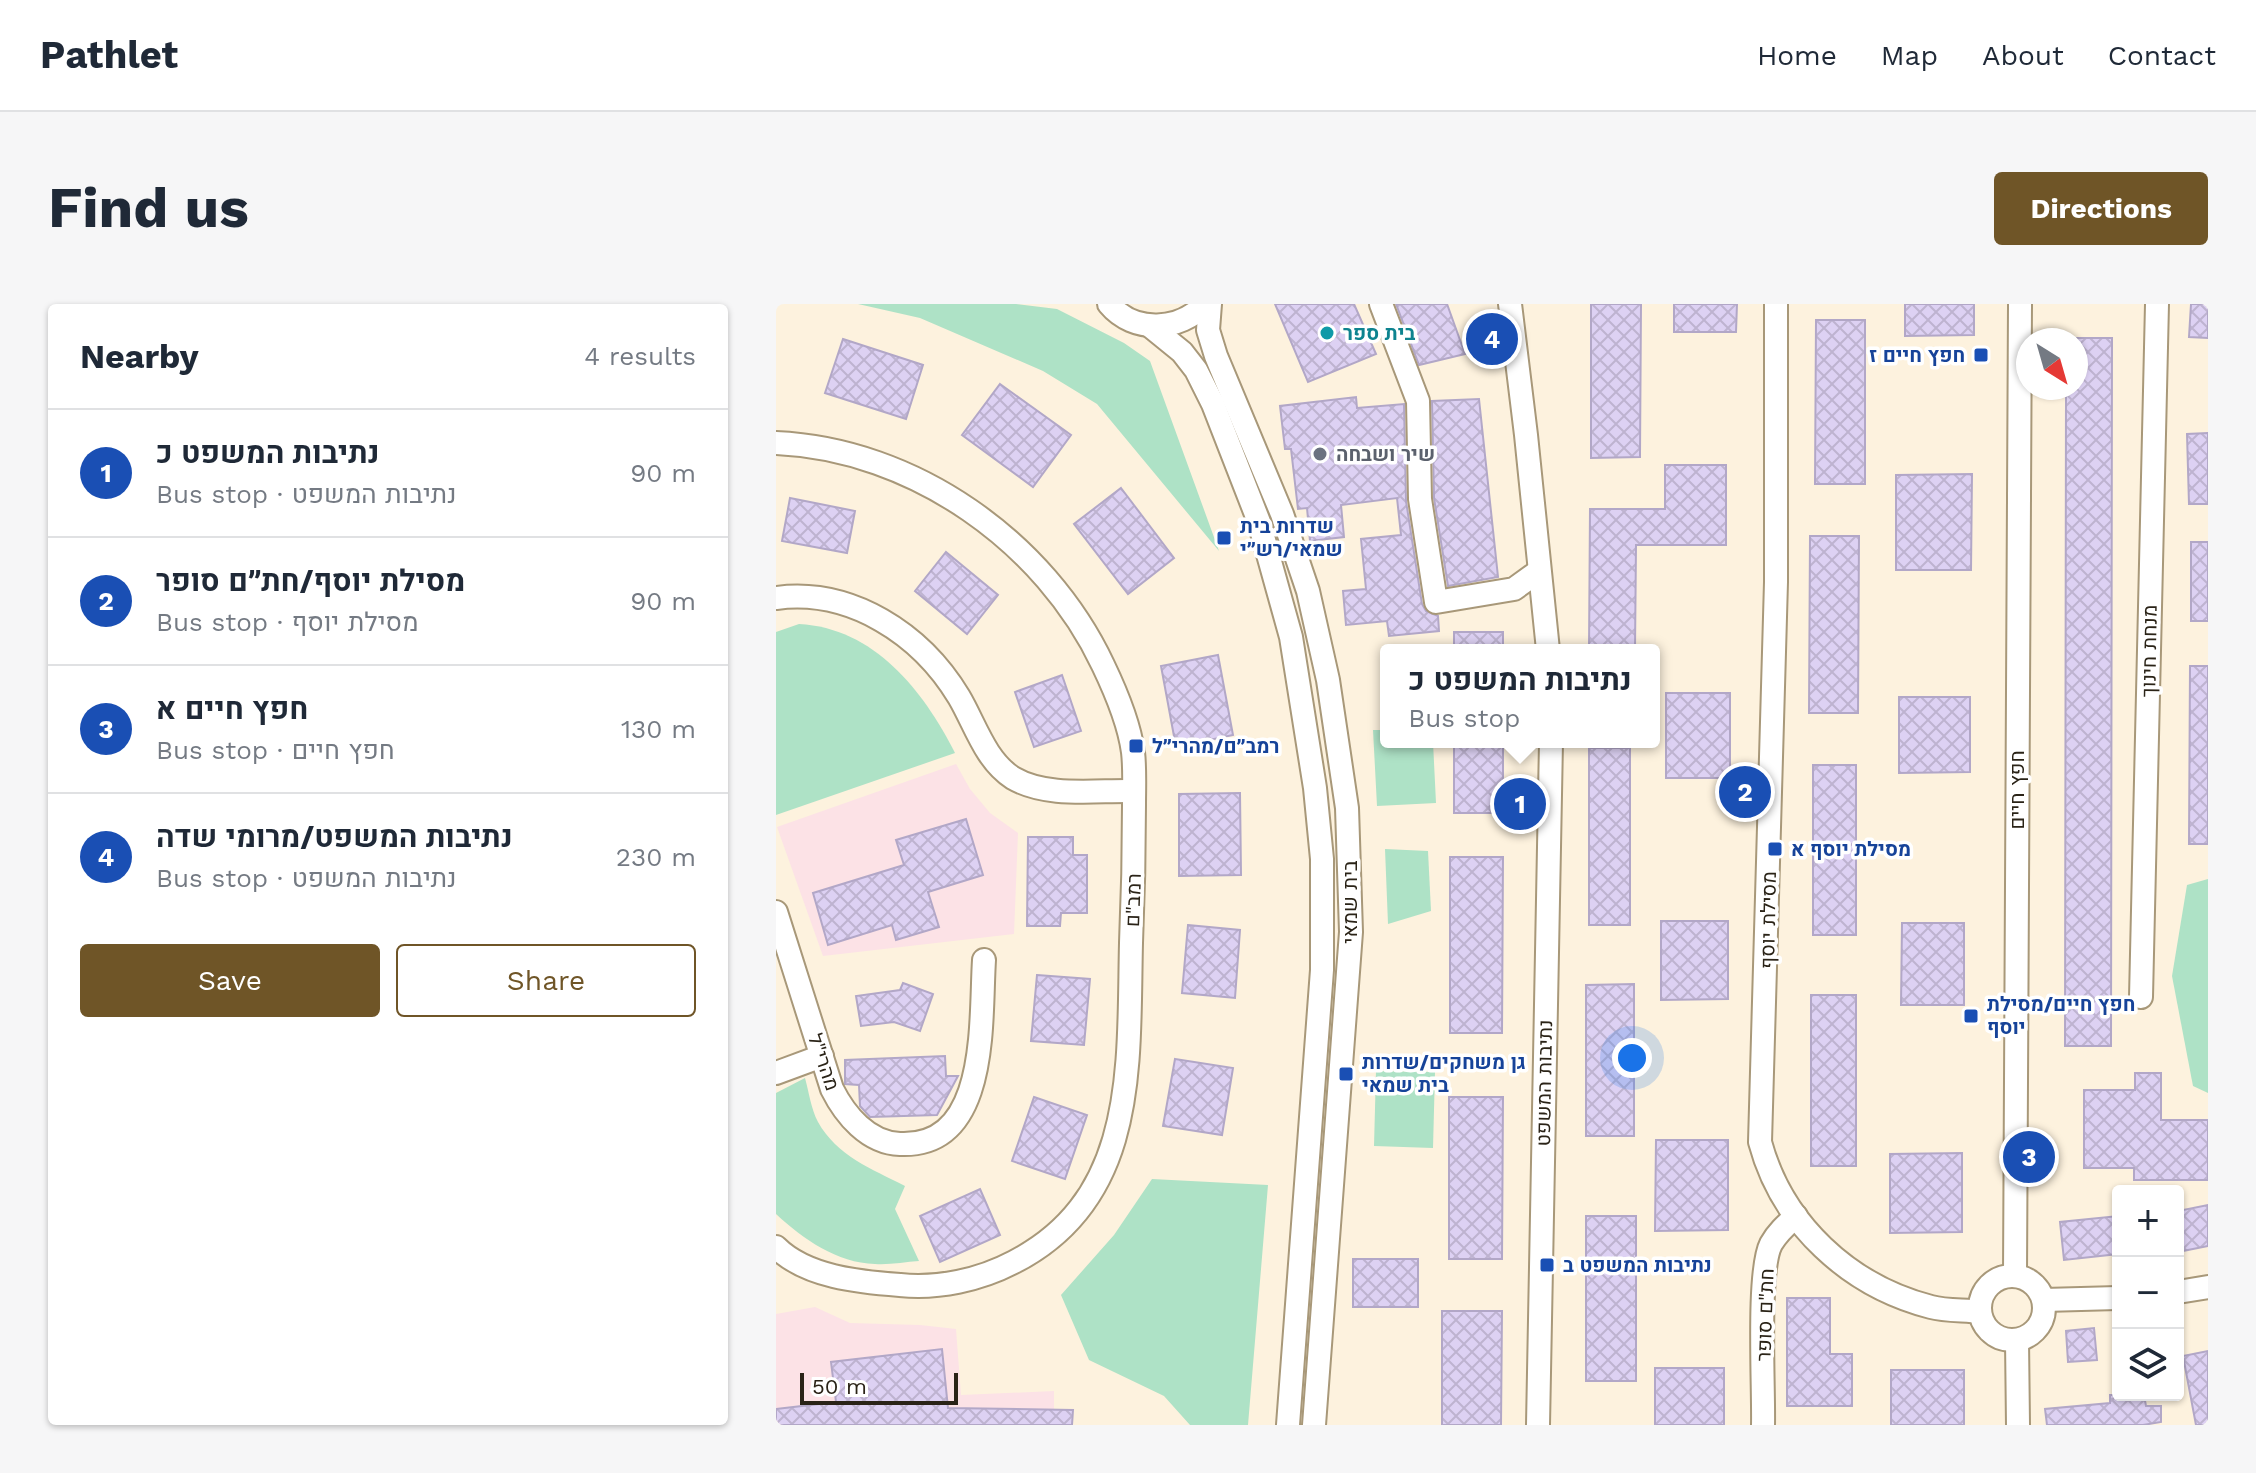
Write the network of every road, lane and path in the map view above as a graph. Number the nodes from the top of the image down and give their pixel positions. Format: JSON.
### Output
{"nodes":[{"id":1,"x":1109,"y":304,"type":"edge"},
{"id":2,"x":1207,"y":304,"type":"edge"},
{"id":3,"x":1381,"y":304,"type":"edge"},
{"id":4,"x":1510,"y":304,"type":"edge"},
{"id":5,"x":1776,"y":304,"type":"edge"},
{"id":6,"x":2020,"y":304,"type":"edge"},
{"id":7,"x":2157,"y":304,"type":"edge"},
{"id":8,"x":1150,"y":326,"type":"junction"},
{"id":9,"x":1222,"y":400,"type":"junction"},
{"id":10,"x":776,"y":443,"type":"edge"},
{"id":11,"x":1539,"y":571,"type":"junction"},
{"id":12,"x":776,"y":598,"type":"edge"},
{"id":13,"x":1547,"y":644,"type":"edge"},
{"id":14,"x":1551,"y":748,"type":"edge"},
{"id":15,"x":1134,"y":791,"type":"junction"},
{"id":16,"x":776,"y":912,"type":"edge"},
{"id":17,"x":984,"y":960,"type":"dead end"},
{"id":18,"x":2141,"y":997,"type":"dead end"},
{"id":19,"x":822,"y":1056,"type":"junction"},
{"id":20,"x":776,"y":1073,"type":"edge"},
{"id":21,"x":1796,"y":1216,"type":"junction"},
{"id":22,"x":778,"y":1257,"type":"edge"},
{"id":23,"x":2015,"y":1276,"type":"junction"},
{"id":24,"x":2208,"y":1287,"type":"edge"},
{"id":25,"x":2184,"y":1291,"type":"edge"},
{"id":26,"x":2112,"y":1298,"type":"edge"},
{"id":27,"x":2044,"y":1300,"type":"junction"},
{"id":28,"x":1980,"y":1312,"type":"junction"},
{"id":29,"x":2017,"y":1340,"type":"junction"},
{"id":30,"x":1288,"y":1425,"type":"edge"},
{"id":31,"x":1314,"y":1425,"type":"edge"},
{"id":32,"x":1538,"y":1425,"type":"edge"},
{"id":33,"x":1763,"y":1425,"type":"edge"},
{"id":34,"x":2018,"y":1425,"type":"edge"}],
"edges":[{"from":1,"to":8,"type":"street"},
{"from":2,"to":8,"type":"street"},
{"from":2,"to":9,"type":"street"},
{"from":3,"to":11,"type":"street"},
{"from":4,"to":11,"type":"street"},
{"from":5,"to":21,"type":"street","name":"מסילת יוסף"},
{"from":6,"to":23,"type":"street","name":"חפץ חיים"},
{"from":7,"to":18,"type":"street","name":"מנחת חינוך"},
{"from":8,"to":9,"type":"street"},
{"from":9,"to":30,"type":"street","name":"בית שמאי"},
{"from":9,"to":31,"type":"street","name":"בית שמאי"},
{"from":10,"to":15,"type":"street","name":"רמב\"ם"},
{"from":11,"to":13,"type":"street"},
{"from":12,"to":15,"type":"street"},
{"from":14,"to":32,"type":"street","name":"נתיבות המשפט"},
{"from":15,"to":22,"type":"street","name":"רמב\"ם"},
{"from":16,"to":19,"type":"street","name":"מהרי\"ל"},
{"from":17,"to":19,"type":"street","name":"מהרי\"ל"},
{"from":19,"to":20,"type":"street"},
{"from":21,"to":28,"type":"street","name":"מסילת יוסף"},
{"from":21,"to":33,"type":"street","name":"חת\"ם סופר"},
{"from":23,"to":27,"type":"street"},
{"from":23,"to":28,"type":"street"},
{"from":24,"to":25,"type":"street"},
{"from":26,"to":27,"type":"street"},
{"from":27,"to":29,"type":"street"},
{"from":28,"to":29,"type":"street"},
{"from":29,"to":34,"type":"street"}]}
